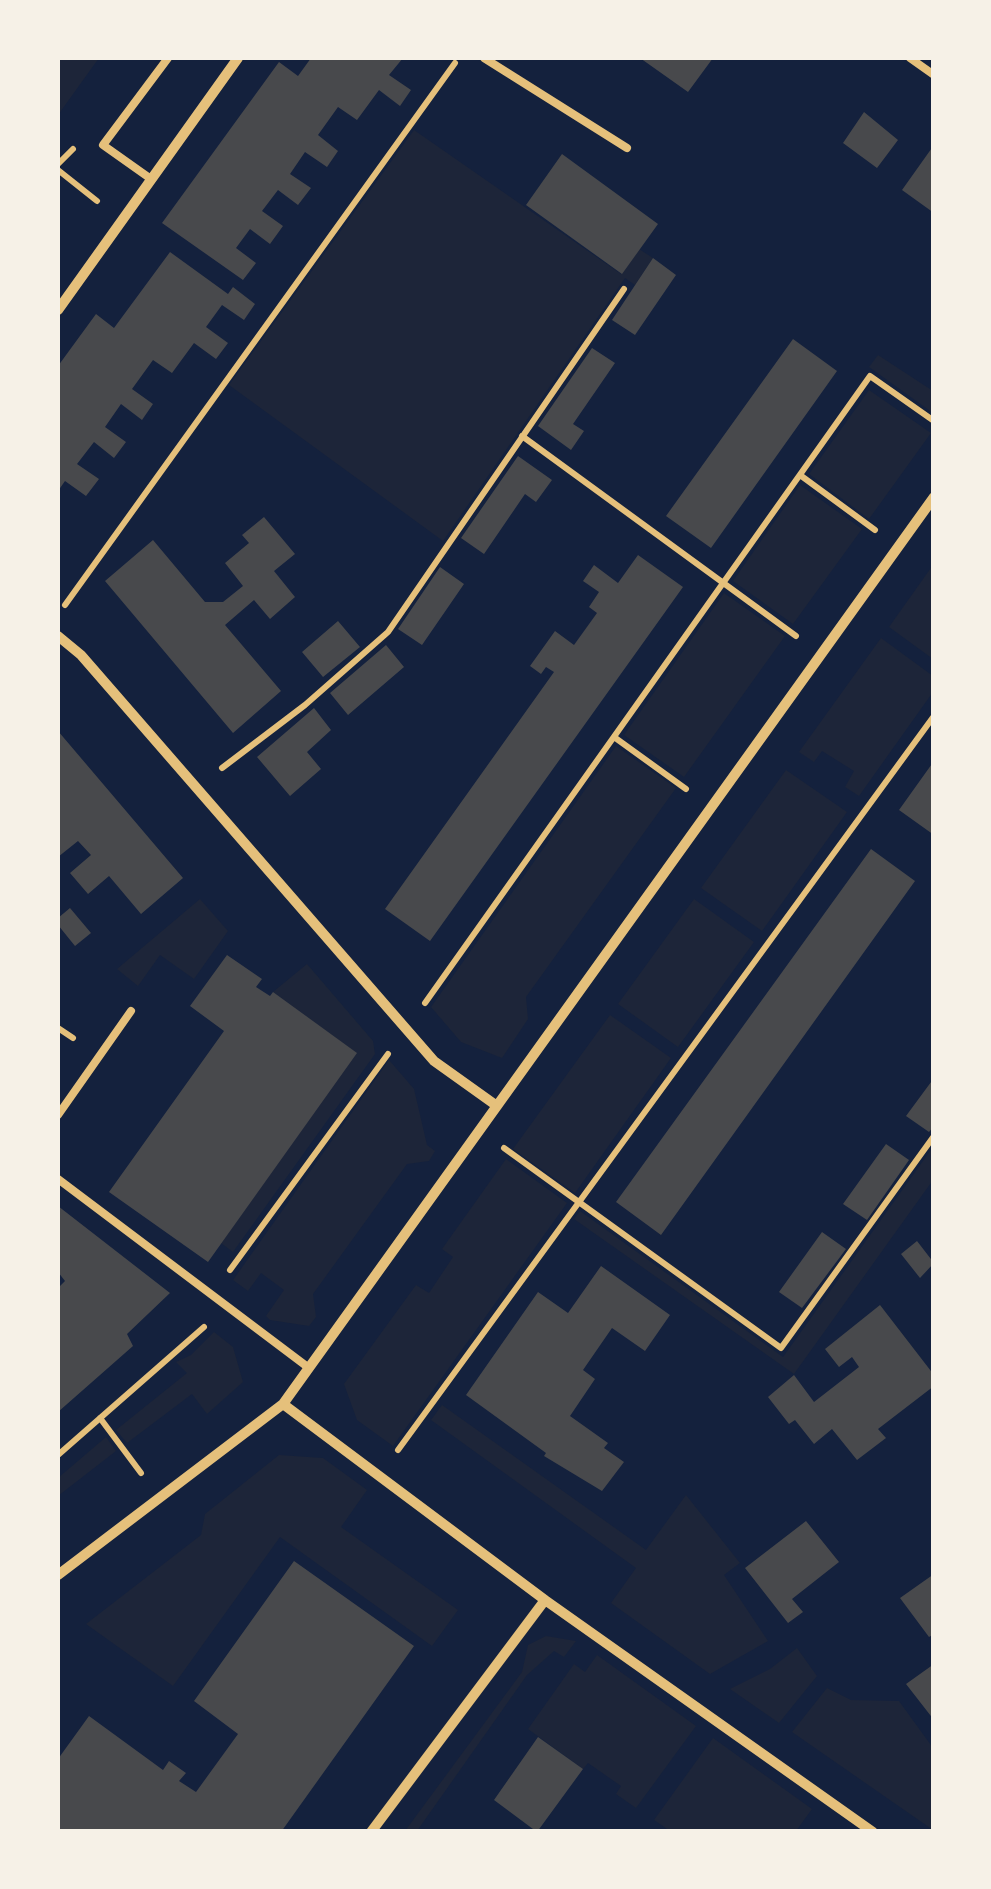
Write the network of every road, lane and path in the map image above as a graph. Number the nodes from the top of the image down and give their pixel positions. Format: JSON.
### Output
{"nodes":[{"id":1,"x":168,"y":58,"type":"edge"},
{"id":2,"x":238,"y":58,"type":"edge"},
{"id":3,"x":458,"y":58,"type":"edge"},
{"id":4,"x":484,"y":58,"type":"edge"},
{"id":5,"x":910,"y":58,"type":"edge"},
{"id":6,"x":934,"y":75,"type":"edge"},
{"id":7,"x":627,"y":148,"type":"dead end"},
{"id":8,"x":58,"y":170,"type":"edge"},
{"id":9,"x":151,"y":179,"type":"junction"},
{"id":10,"x":122,"y":220,"type":"junction"},
{"id":11,"x":624,"y":289,"type":"dead end"},
{"id":12,"x":58,"y":310,"type":"edge"},
{"id":13,"x":934,"y":421,"type":"edge"},
{"id":14,"x":522,"y":436,"type":"junction"},
{"id":15,"x":800,"y":475,"type":"junction"},
{"id":16,"x":934,"y":497,"type":"edge"},
{"id":17,"x":898,"y":547,"type":"junction"},
{"id":18,"x":724,"y":582,"type":"junction"},
{"id":19,"x":58,"y":616,"type":"edge"},
{"id":20,"x":58,"y":636,"type":"edge"},
{"id":21,"x":821,"y":654,"type":"junction"},
{"id":22,"x":934,"y":716,"type":"edge"},
{"id":23,"x":614,"y":737,"type":"junction"},
{"id":24,"x":197,"y":788,"type":"junction"},
{"id":25,"x":712,"y":807,"type":"junction"},
{"id":26,"x":131,"y":1010,"type":"dead end"},
{"id":27,"x":406,"y":1030,"type":"junction"},
{"id":28,"x":497,"y":1106,"type":"junction"},
{"id":29,"x":58,"y":1114,"type":"edge"},
{"id":30,"x":479,"y":1131,"type":"junction"},
{"id":31,"x":934,"y":1136,"type":"edge"},
{"id":32,"x":58,"y":1179,"type":"edge"},
{"id":33,"x":580,"y":1200,"type":"junction"},
{"id":34,"x":212,"y":1295,"type":"junction"},
{"id":35,"x":227,"y":1307,"type":"junction"},
{"id":36,"x":309,"y":1368,"type":"junction"},
{"id":37,"x":283,"y":1404,"type":"junction"},
{"id":38,"x":100,"y":1418,"type":"junction"},
{"id":39,"x":58,"y":1455,"type":"edge"},
{"id":40,"x":379,"y":1476,"type":"junction"},
{"id":41,"x":159,"y":1498,"type":"junction"},
{"id":42,"x":58,"y":1575,"type":"edge"},
{"id":43,"x":545,"y":1600,"type":"junction"},
{"id":44,"x":371,"y":1832,"type":"edge"},
{"id":45,"x":873,"y":1832,"type":"edge"}],
"edges":[{"from":1,"to":9,"type":"lane"},
{"from":2,"to":9,"type":"street"},
{"from":3,"to":19,"type":"path"},
{"from":4,"to":7,"type":"lane"},
{"from":5,"to":6,"type":"lane"},
{"from":8,"to":10,"type":"path"},
{"from":9,"to":10,"type":"street"},
{"from":10,"to":12,"type":"street"},
{"from":11,"to":14,"type":"path"},
{"from":13,"to":15,"type":"path"},
{"from":14,"to":18,"type":"path"},
{"from":14,"to":24,"type":"path"},
{"from":15,"to":17,"type":"path"},
{"from":15,"to":18,"type":"path"},
{"from":16,"to":17,"type":"street"},
{"from":17,"to":21,"type":"street"},
{"from":18,"to":21,"type":"path"},
{"from":18,"to":23,"type":"path"},
{"from":20,"to":24,"type":"street"},
{"from":21,"to":25,"type":"street"},
{"from":22,"to":33,"type":"path"},
{"from":23,"to":25,"type":"path"},
{"from":23,"to":27,"type":"path"},
{"from":24,"to":27,"type":"street"},
{"from":25,"to":28,"type":"street"},
{"from":26,"to":29,"type":"lane"},
{"from":27,"to":28,"type":"street"},
{"from":27,"to":34,"type":"path"},
{"from":28,"to":30,"type":"street"},
{"from":30,"to":33,"type":"path"},
{"from":30,"to":36,"type":"street"},
{"from":31,"to":33,"type":"path"},
{"from":32,"to":34,"type":"lane"},
{"from":33,"to":40,"type":"path"},
{"from":34,"to":35,"type":"lane"},
{"from":35,"to":36,"type":"lane"},
{"from":35,"to":38,"type":"path"},
{"from":36,"to":37,"type":"street"},
{"from":37,"to":40,"type":"street"},
{"from":37,"to":41,"type":"street"},
{"from":38,"to":39,"type":"path"},
{"from":38,"to":41,"type":"path"},
{"from":40,"to":43,"type":"street"},
{"from":41,"to":42,"type":"street"},
{"from":43,"to":44,"type":"street"},
{"from":43,"to":45,"type":"street"}]}
